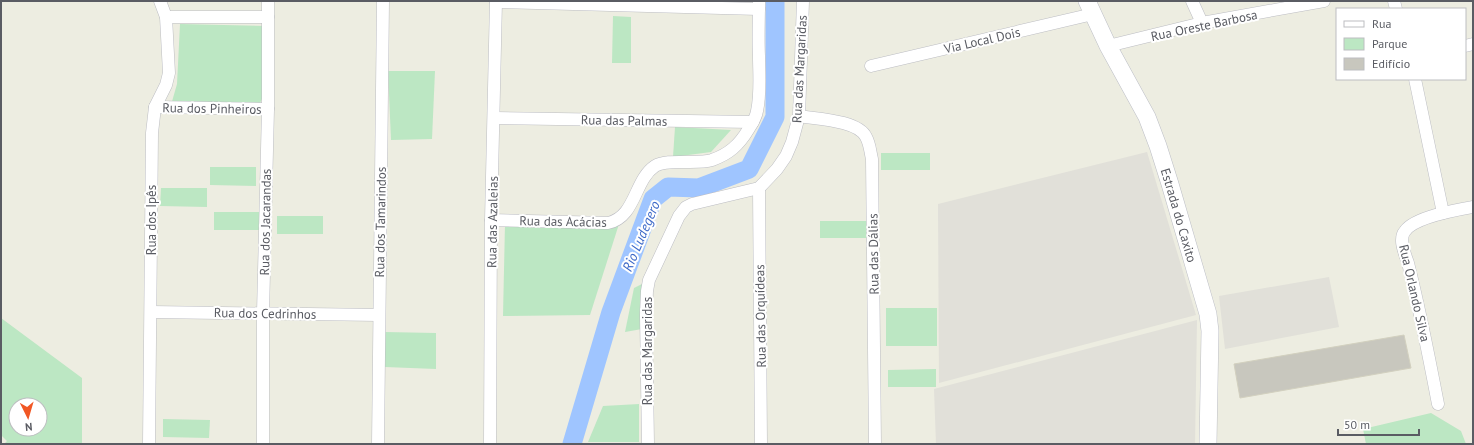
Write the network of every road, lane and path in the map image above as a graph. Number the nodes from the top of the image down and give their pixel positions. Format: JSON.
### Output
{"nodes":[{"id":1,"x":160,"y":1,"type":"edge"},
{"id":2,"x":268,"y":1,"type":"edge"},
{"id":3,"x":383,"y":1,"type":"edge"},
{"id":4,"x":803,"y":1,"type":"edge"},
{"id":5,"x":1192,"y":1,"type":"edge"},
{"id":6,"x":1324,"y":1,"type":"edge"},
{"id":7,"x":496,"y":2,"type":"edge"},
{"id":8,"x":759,"y":5,"type":"edge"},
{"id":9,"x":1090,"y":7,"type":"edge"},
{"id":10,"x":166,"y":17,"type":"junction"},
{"id":11,"x":268,"y":17,"type":"junction"},
{"id":12,"x":1202,"y":23,"type":"junction"},
{"id":13,"x":1108,"y":46,"type":"junction"},
{"id":14,"x":871,"y":66,"type":"dead end"},
{"id":15,"x":1414,"y":80,"type":"edge"},
{"id":16,"x":156,"y":108,"type":"junction"},
{"id":17,"x":268,"y":109,"type":"junction"},
{"id":18,"x":799,"y":116,"type":"junction"},
{"id":19,"x":494,"y":118,"type":"junction"},
{"id":20,"x":753,"y":122,"type":"junction"},
{"id":21,"x":759,"y":188,"type":"junction"},
{"id":22,"x":1473,"y":207,"type":"edge"},
{"id":23,"x":1443,"y":213,"type":"junction"},
{"id":24,"x":491,"y":220,"type":"junction"},
{"id":25,"x":151,"y":312,"type":"junction"},
{"id":26,"x":263,"y":313,"type":"junction"},
{"id":27,"x":379,"y":316,"type":"junction"},
{"id":28,"x":1438,"y":404,"type":"dead end"},
{"id":29,"x":149,"y":444,"type":"edge"},
{"id":30,"x":263,"y":444,"type":"edge"},
{"id":31,"x":378,"y":444,"type":"edge"},
{"id":32,"x":490,"y":444,"type":"edge"},
{"id":33,"x":648,"y":444,"type":"edge"},
{"id":34,"x":761,"y":444,"type":"edge"},
{"id":35,"x":875,"y":444,"type":"edge"},
{"id":36,"x":1208,"y":444,"type":"edge"}],
"edges":[{"from":1,"to":10,"type":"street","name":"Rua dos Ipês"},
{"from":2,"to":11,"type":"street","name":"Rua dos Jacarandas"},
{"from":3,"to":27,"type":"street","name":"Rua dos Tamarindos"},
{"from":4,"to":18,"type":"street","name":"Rua das Margaridas"},
{"from":5,"to":12,"type":"street"},
{"from":6,"to":12,"type":"street","name":"Rua Oreste Barbosa"},
{"from":7,"to":8,"type":"street"},
{"from":7,"to":19,"type":"street","name":"Rua das Azaleias"},
{"from":8,"to":20,"type":"street","name":"Rua das Acácias"},
{"from":9,"to":13,"type":"main road","name":"Estrada do Caxito"},
{"from":9,"to":14,"type":"street","name":"Via Local Dois"},
{"from":10,"to":11,"type":"street"},
{"from":10,"to":16,"type":"street","name":"Rua dos Ipês"},
{"from":11,"to":17,"type":"street","name":"Rua dos Jacarandas"},
{"from":12,"to":13,"type":"street","name":"Rua Oreste Barbosa"},
{"from":13,"to":36,"type":"main road","name":"Estrada do Caxito"},
{"from":15,"to":23,"type":"street"},
{"from":16,"to":17,"type":"street","name":"Rua dos Pinheiros"},
{"from":16,"to":25,"type":"street","name":"Rua dos Ipês"},
{"from":17,"to":26,"type":"street","name":"Rua dos Jacarandas"},
{"from":18,"to":21,"type":"street","name":"Rua das Margaridas"},
{"from":18,"to":35,"type":"street","name":"Rua das Dálias"},
{"from":19,"to":20,"type":"street","name":"Rua das Palmas"},
{"from":19,"to":24,"type":"street","name":"Rua das Azaleias"},
{"from":20,"to":24,"type":"street","name":"Rua das Acácias"},
{"from":21,"to":33,"type":"street","name":"Rua das Margaridas"},
{"from":21,"to":34,"type":"street","name":"Rua das Orquídeas"},
{"from":22,"to":23,"type":"street","name":"Rua Orlando Silva"},
{"from":23,"to":28,"type":"street","name":"Rua Orlando Silva"},
{"from":24,"to":32,"type":"street","name":"Rua das Azaleias"},
{"from":25,"to":26,"type":"street","name":"Rua dos Cedrinhos"},
{"from":25,"to":29,"type":"street","name":"Rua dos Ipês"},
{"from":26,"to":27,"type":"street","name":"Rua dos Cedrinhos"},
{"from":26,"to":30,"type":"street","name":"Rua dos Jacarandas"},
{"from":27,"to":31,"type":"street","name":"Rua dos Tamarindos"}]}
